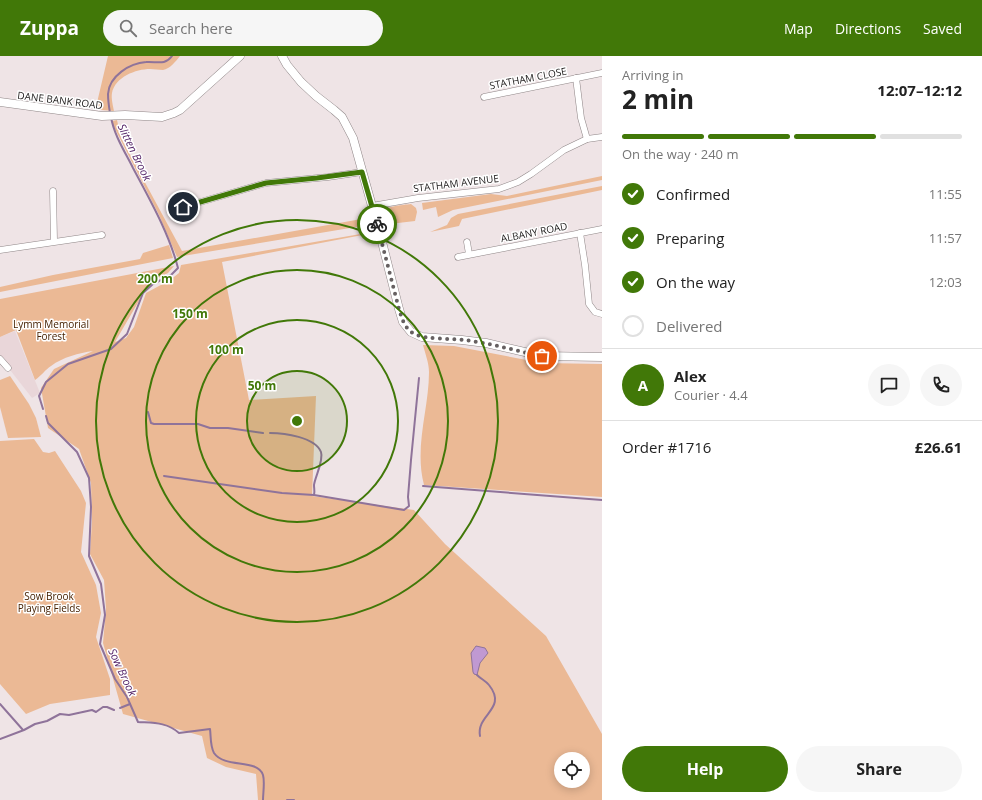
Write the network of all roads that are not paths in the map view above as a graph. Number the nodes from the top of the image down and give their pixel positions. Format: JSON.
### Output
{"nodes":[{"id":1,"x":240,"y":56,"type":"edge"},
{"id":2,"x":282,"y":56,"type":"edge"},
{"id":3,"x":602,"y":73,"type":"edge"},
{"id":4,"x":576,"y":78,"type":"junction"},
{"id":5,"x":484,"y":96,"type":"dead end"},
{"id":6,"x":0,"y":102,"type":"edge"},
{"id":7,"x":602,"y":137,"type":"edge"},
{"id":8,"x":587,"y":139,"type":"junction"},
{"id":9,"x":362,"y":172,"type":"junction"},
{"id":10,"x":53,"y":191,"type":"dead end"},
{"id":11,"x":372,"y":206,"type":"junction"},
{"id":12,"x":183,"y":207,"type":"dead end"},
{"id":13,"x":602,"y":229,"type":"edge"},
{"id":14,"x":580,"y":233,"type":"junction"},
{"id":15,"x":102,"y":235,"type":"dead end"},
{"id":16,"x":54,"y":241,"type":"junction"},
{"id":17,"x":467,"y":242,"type":"dead end"},
{"id":18,"x":0,"y":250,"type":"edge"},
{"id":19,"x":469,"y":254,"type":"junction"},
{"id":20,"x":458,"y":257,"type":"dead end"},
{"id":21,"x":602,"y":314,"type":"edge"},
{"id":22,"x":602,"y":357,"type":"edge"},
{"id":23,"x":0,"y":359,"type":"edge"},
{"id":24,"x":8,"y":368,"type":"dead end"}],
"edges":[{"from":1,"to":6,"type":"street","name":"DANE BANK ROAD"},
{"from":2,"to":9,"type":"street"},
{"from":3,"to":4,"type":"street","name":"STATHAM CLOSE"},
{"from":4,"to":5,"type":"street","name":"STATHAM CLOSE"},
{"from":4,"to":8,"type":"street","name":"STATHAM CLOSE"},
{"from":7,"to":8,"type":"street","name":"STATHAM AVENUE"},
{"from":8,"to":11,"type":"street","name":"STATHAM AVENUE"},
{"from":9,"to":11,"type":"street"},
{"from":9,"to":12,"type":"street"},
{"from":10,"to":16,"type":"street"},
{"from":11,"to":22,"type":"street"},
{"from":13,"to":14,"type":"street","name":"ALBANY ROAD"},
{"from":14,"to":19,"type":"street","name":"ALBANY ROAD"},
{"from":14,"to":21,"type":"street"},
{"from":15,"to":16,"type":"street"},
{"from":16,"to":18,"type":"street"},
{"from":17,"to":19,"type":"street"},
{"from":19,"to":20,"type":"street","name":"ALBANY ROAD"},
{"from":23,"to":24,"type":"street"}]}
